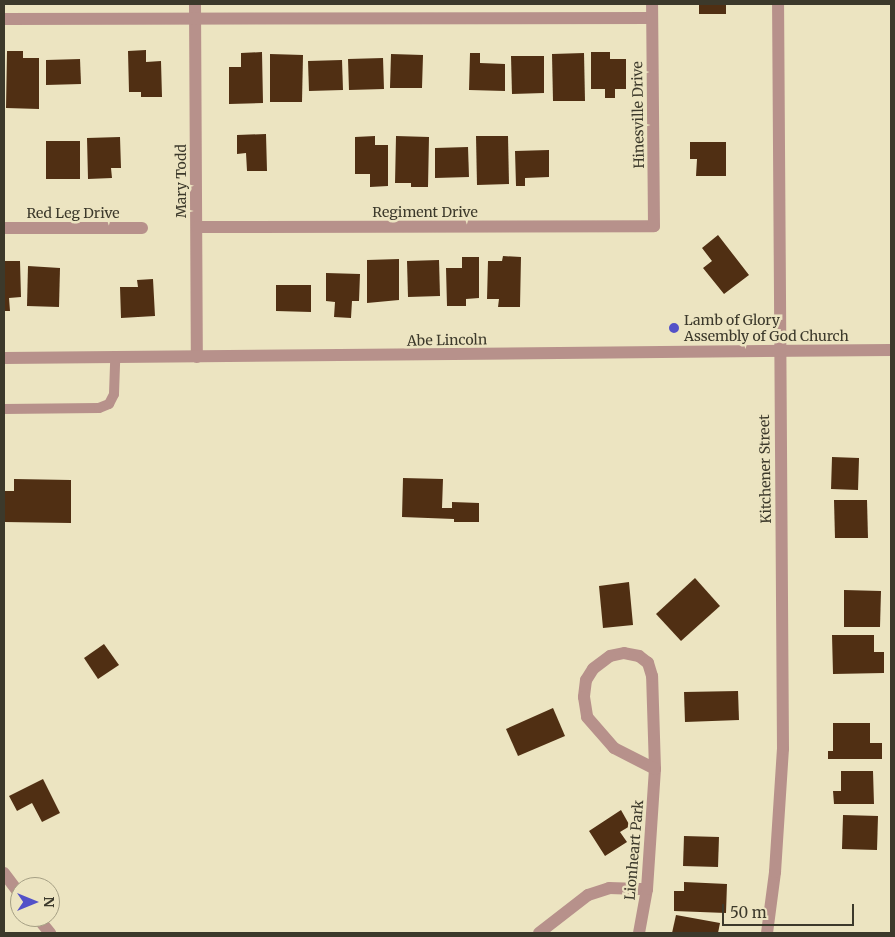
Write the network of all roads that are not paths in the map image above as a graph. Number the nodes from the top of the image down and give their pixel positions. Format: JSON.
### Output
{"nodes":[{"id":1,"x":195,"y":4,"type":"edge"},
{"id":2,"x":652,"y":4,"type":"edge"},
{"id":3,"x":778,"y":4,"type":"edge"},
{"id":4,"x":4,"y":18,"type":"edge"},
{"id":5,"x":652,"y":18,"type":"junction"},
{"id":6,"x":195,"y":19,"type":"junction"},
{"id":7,"x":654,"y":226,"type":"joint"},
{"id":8,"x":196,"y":227,"type":"junction"},
{"id":9,"x":4,"y":228,"type":"edge"},
{"id":10,"x":142,"y":228,"type":"dead end"},
{"id":11,"x":891,"y":350,"type":"edge"},
{"id":12,"x":779,"y":351,"type":"junction"},
{"id":13,"x":115,"y":357,"type":"junction"},
{"id":14,"x":197,"y":357,"type":"junction"},
{"id":15,"x":4,"y":358,"type":"edge"},
{"id":16,"x":4,"y":409,"type":"edge"},
{"id":17,"x":655,"y":769,"type":"junction"},
{"id":18,"x":647,"y":889,"type":"junction"},
{"id":19,"x":539,"y":933,"type":"edge"},
{"id":20,"x":639,"y":933,"type":"edge"},
{"id":21,"x":767,"y":933,"type":"edge"}],
"edges":[{"from":1,"to":6,"type":"street","name":"Mary Todd"},
{"from":2,"to":5,"type":"street","name":"Hinesville Drive"},
{"from":3,"to":12,"type":"street","name":"Kitchener Street"},
{"from":4,"to":6,"type":"street"},
{"from":5,"to":6,"type":"street"},
{"from":5,"to":7,"type":"street","name":"Hinesville Drive"},
{"from":6,"to":8,"type":"street","name":"Mary Todd"},
{"from":7,"to":8,"type":"street","name":"Regiment Drive"},
{"from":8,"to":14,"type":"street","name":"Mary Todd"},
{"from":9,"to":10,"type":"street","name":"Red Leg Drive"},
{"from":11,"to":12,"type":"street","name":"Abe Lincoln"},
{"from":12,"to":14,"type":"street","name":"Abe Lincoln"},
{"from":12,"to":21,"type":"street","name":"Kitchener Street"},
{"from":13,"to":14,"type":"street","name":"Abe Lincoln"},
{"from":13,"to":15,"type":"street","name":"Abe Lincoln"},
{"from":13,"to":16,"type":"lane"},
{"from":17,"to":17,"type":"street","name":"Lionheart Park"},
{"from":17,"to":18,"type":"street","name":"Lionheart Park"},
{"from":18,"to":19,"type":"street"},
{"from":18,"to":20,"type":"street","name":"Lionheart Park"}]}
